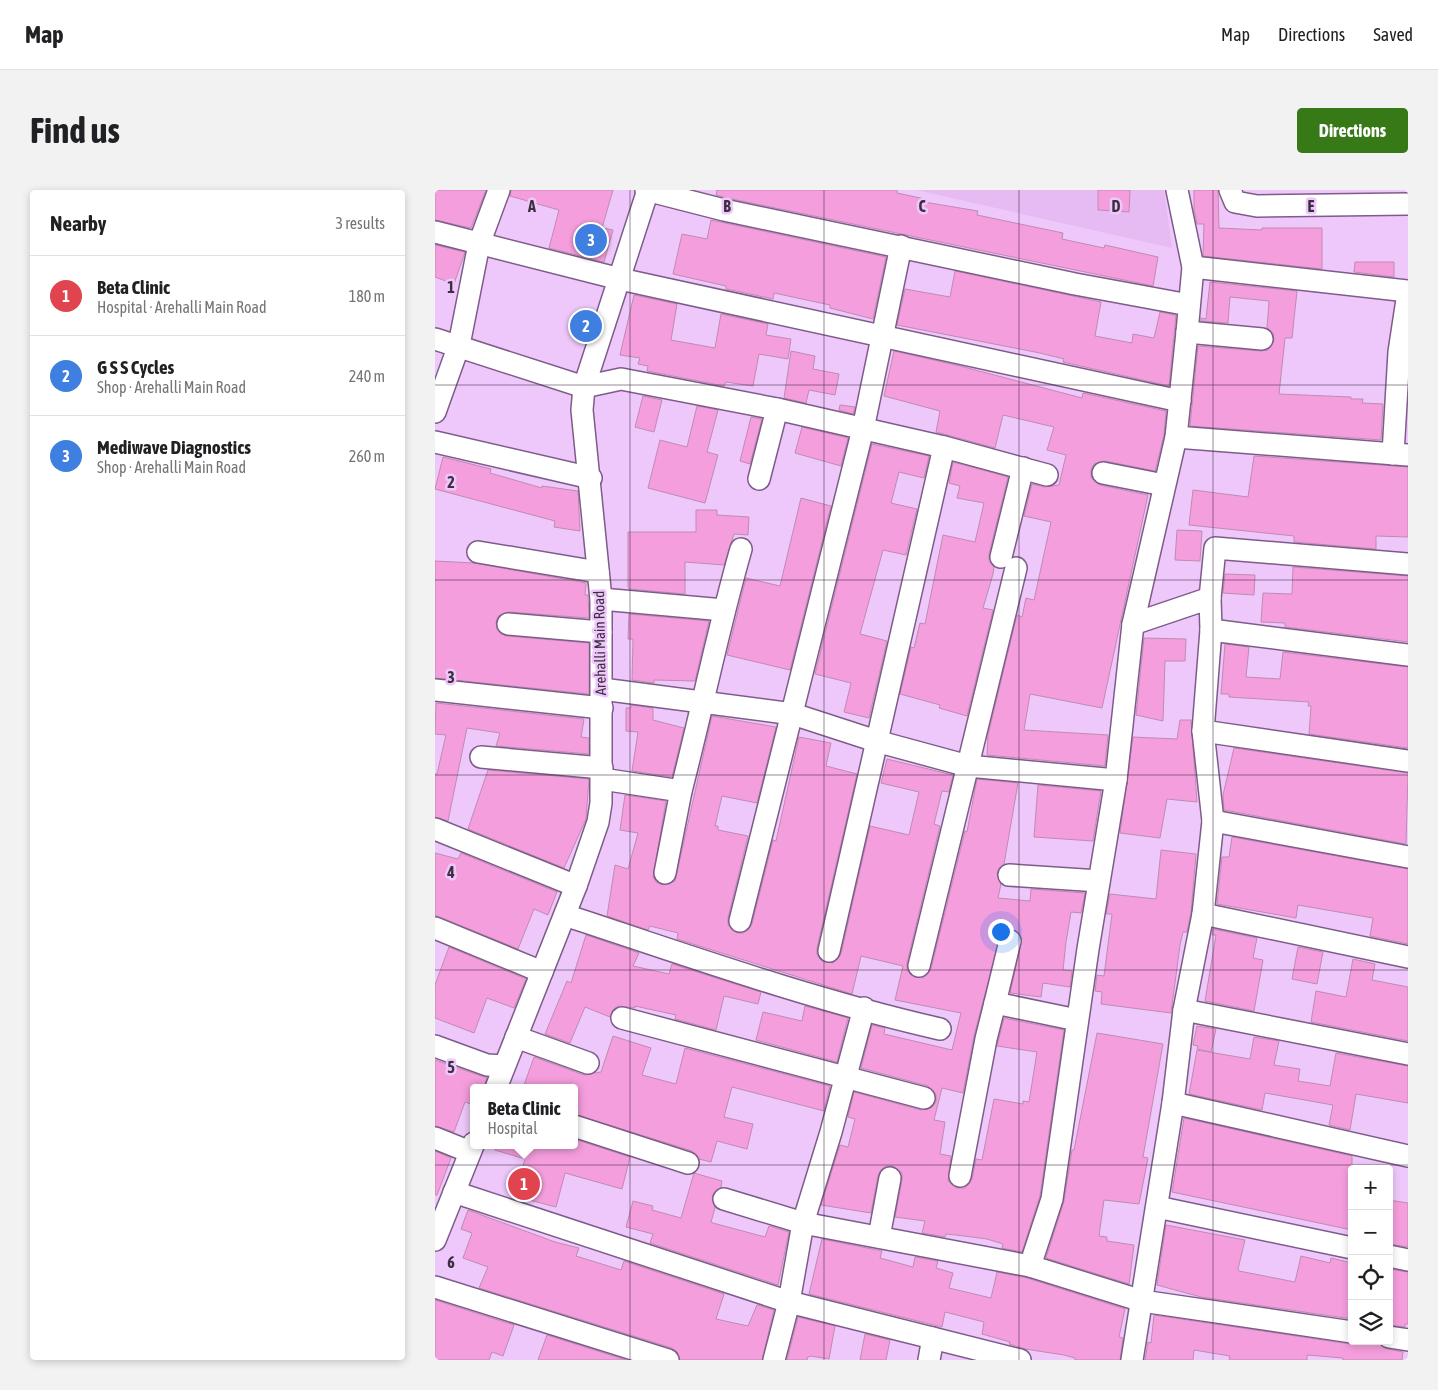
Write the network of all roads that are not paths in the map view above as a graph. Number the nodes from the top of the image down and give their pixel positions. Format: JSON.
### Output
{"nodes":[{"id":1,"x":499,"y":190,"type":"edge"},
{"id":2,"x":647,"y":190,"type":"edge"},
{"id":3,"x":1177,"y":190,"type":"edge"},
{"id":4,"x":1229,"y":190,"type":"edge"},
{"id":5,"x":1408,"y":204,"type":"edge"},
{"id":6,"x":435,"y":232,"type":"edge"},
{"id":7,"x":479,"y":244,"type":"junction"},
{"id":8,"x":901,"y":246,"type":"junction"},
{"id":9,"x":1193,"y":267,"type":"junction"},
{"id":10,"x":620,"y":279,"type":"junction"},
{"id":11,"x":1408,"y":292,"type":"edge"},
{"id":12,"x":1189,"y":305,"type":"junction"},
{"id":13,"x":1187,"y":332,"type":"junction"},
{"id":14,"x":883,"y":337,"type":"junction"},
{"id":15,"x":435,"y":339,"type":"edge"},
{"id":16,"x":1261,"y":339,"type":"dead end"},
{"id":17,"x":459,"y":345,"type":"junction"},
{"id":18,"x":1403,"y":353,"type":"edge"},
{"id":19,"x":584,"y":387,"type":"junction"},
{"id":20,"x":1180,"y":401,"type":"junction"},
{"id":21,"x":777,"y":409,"type":"junction"},
{"id":22,"x":435,"y":412,"type":"edge"},
{"id":23,"x":863,"y":429,"type":"junction"},
{"id":24,"x":1176,"y":437,"type":"junction"},
{"id":25,"x":435,"y":442,"type":"edge"},
{"id":26,"x":944,"y":447,"type":"junction"},
{"id":27,"x":1400,"y":455,"type":"edge"},
{"id":28,"x":1023,"y":468,"type":"junction"},
{"id":29,"x":1103,"y":473,"type":"dead end"},
{"id":30,"x":1047,"y":475,"type":"dead end"},
{"id":31,"x":591,"y":478,"type":"junction"},
{"id":32,"x":759,"y":479,"type":"dead end"},
{"id":33,"x":1164,"y":486,"type":"junction"},
{"id":34,"x":741,"y":549,"type":"dead end"},
{"id":35,"x":478,"y":552,"type":"dead end"},
{"id":36,"x":1408,"y":564,"type":"edge"},
{"id":37,"x":598,"y":572,"type":"junction"},
{"id":38,"x":1210,"y":598,"type":"junction"},
{"id":39,"x":601,"y":599,"type":"junction"},
{"id":40,"x":724,"y":610,"type":"junction"},
{"id":41,"x":509,"y":624,"type":"dead end"},
{"id":42,"x":1133,"y":624,"type":"junction"},
{"id":43,"x":1211,"y":630,"type":"junction"},
{"id":44,"x":601,"y":632,"type":"junction"},
{"id":45,"x":1408,"y":655,"type":"edge"},
{"id":46,"x":435,"y":690,"type":"edge"},
{"id":47,"x":602,"y":699,"type":"junction"},
{"id":48,"x":704,"y":701,"type":"junction"},
{"id":49,"x":793,"y":714,"type":"junction"},
{"id":50,"x":1203,"y":731,"type":"junction"},
{"id":51,"x":876,"y":741,"type":"junction"},
{"id":52,"x":481,"y":757,"type":"dead end"},
{"id":53,"x":1408,"y":761,"type":"edge"},
{"id":54,"x":969,"y":766,"type":"junction"},
{"id":55,"x":602,"y":773,"type":"junction"},
{"id":56,"x":1116,"y":780,"type":"junction"},
{"id":57,"x":681,"y":791,"type":"junction"},
{"id":58,"x":1213,"y":821,"type":"junction"},
{"id":59,"x":435,"y":829,"type":"edge"},
{"id":60,"x":1408,"y":857,"type":"edge"},
{"id":61,"x":665,"y":873,"type":"dead end"},
{"id":62,"x":1009,"y":875,"type":"dead end"},
{"id":63,"x":1099,"y":881,"type":"junction"},
{"id":64,"x":576,"y":886,"type":"junction"},
{"id":65,"x":1203,"y":914,"type":"junction"},
{"id":66,"x":565,"y":915,"type":"junction"},
{"id":67,"x":740,"y":922,"type":"dead end"},
{"id":68,"x":435,"y":928,"type":"edge"},
{"id":69,"x":1010,"y":941,"type":"dead end"},
{"id":70,"x":829,"y":951,"type":"dead end"},
{"id":71,"x":1408,"y":957,"type":"edge"},
{"id":72,"x":919,"y":966,"type":"dead end"},
{"id":73,"x":542,"y":972,"type":"junction"},
{"id":74,"x":995,"y":1003,"type":"junction"},
{"id":75,"x":864,"y":1008,"type":"junction"},
{"id":76,"x":1184,"y":1010,"type":"junction"},
{"id":77,"x":622,"y":1018,"type":"dead end"},
{"id":78,"x":1077,"y":1020,"type":"junction"},
{"id":79,"x":940,"y":1029,"type":"dead end"},
{"id":80,"x":516,"y":1036,"type":"junction"},
{"id":81,"x":435,"y":1046,"type":"edge"},
{"id":82,"x":1408,"y":1054,"type":"edge"},
{"id":83,"x":588,"y":1063,"type":"dead end"},
{"id":84,"x":505,"y":1066,"type":"junction"},
{"id":85,"x":846,"y":1079,"type":"junction"},
{"id":86,"x":498,"y":1084,"type":"edge"},
{"id":87,"x":924,"y":1098,"type":"dead end"},
{"id":88,"x":1173,"y":1103,"type":"junction"},
{"id":89,"x":578,"y":1127,"type":"edge"},
{"id":90,"x":435,"y":1138,"type":"edge"},
{"id":91,"x":470,"y":1147,"type":"edge"},
{"id":92,"x":472,"y":1149,"type":"edge"},
{"id":93,"x":1408,"y":1156,"type":"edge"},
{"id":94,"x":688,"y":1163,"type":"dead end"},
{"id":95,"x":960,"y":1176,"type":"dead end"},
{"id":96,"x":890,"y":1178,"type":"dead end"},
{"id":97,"x":454,"y":1192,"type":"junction"},
{"id":98,"x":724,"y":1199,"type":"dead end"},
{"id":99,"x":1157,"y":1207,"type":"junction"},
{"id":100,"x":803,"y":1223,"type":"junction"},
{"id":101,"x":879,"y":1237,"type":"junction"},
{"id":102,"x":435,"y":1240,"type":"edge"},
{"id":103,"x":1348,"y":1247,"type":"edge"},
{"id":104,"x":1393,"y":1257,"type":"edge"},
{"id":105,"x":1408,"y":1260,"type":"edge"},
{"id":106,"x":1030,"y":1266,"type":"junction"},
{"id":107,"x":435,"y":1287,"type":"edge"},
{"id":108,"x":1142,"y":1301,"type":"junction"},
{"id":109,"x":789,"y":1302,"type":"junction"},
{"id":110,"x":1348,"y":1331,"type":"edge"},
{"id":111,"x":933,"y":1338,"type":"junction"},
{"id":112,"x":1393,"y":1338,"type":"edge"},
{"id":113,"x":1408,"y":1340,"type":"edge"},
{"id":114,"x":668,"y":1360,"type":"edge"},
{"id":115,"x":774,"y":1360,"type":"edge"},
{"id":116,"x":929,"y":1360,"type":"edge"},
{"id":117,"x":1020,"y":1360,"type":"edge"},
{"id":118,"x":1132,"y":1360,"type":"edge"}],
"edges":[{"from":1,"to":7,"type":"street"},
{"from":2,"to":8,"type":"street"},
{"from":2,"to":10,"type":"street","name":"Arehalli Main Road"},
{"from":3,"to":9,"type":"street"},
{"from":4,"to":5,"type":"street"},
{"from":6,"to":7,"type":"street"},
{"from":7,"to":10,"type":"street"},
{"from":7,"to":17,"type":"street"},
{"from":8,"to":12,"type":"street"},
{"from":8,"to":14,"type":"street"},
{"from":9,"to":11,"type":"street"},
{"from":9,"to":12,"type":"street"},
{"from":10,"to":14,"type":"street"},
{"from":10,"to":19,"type":"street","name":"Arehalli Main Road"},
{"from":11,"to":18,"type":"street"},
{"from":12,"to":13,"type":"street"},
{"from":13,"to":16,"type":"street"},
{"from":13,"to":20,"type":"street"},
{"from":14,"to":20,"type":"street"},
{"from":14,"to":23,"type":"street"},
{"from":15,"to":17,"type":"street"},
{"from":17,"to":19,"type":"street"},
{"from":17,"to":22,"type":"street"},
{"from":18,"to":27,"type":"street"},
{"from":19,"to":21,"type":"street"},
{"from":19,"to":31,"type":"street","name":"Arehalli Main Road"},
{"from":20,"to":24,"type":"street"},
{"from":21,"to":23,"type":"street"},
{"from":21,"to":32,"type":"street"},
{"from":23,"to":26,"type":"street"},
{"from":23,"to":49,"type":"street"},
{"from":24,"to":27,"type":"street"},
{"from":24,"to":33,"type":"street"},
{"from":25,"to":31,"type":"street"},
{"from":26,"to":28,"type":"street"},
{"from":26,"to":51,"type":"street"},
{"from":28,"to":30,"type":"street"},
{"from":28,"to":54,"type":"street"},
{"from":29,"to":33,"type":"street"},
{"from":31,"to":37,"type":"street","name":"Arehalli Main Road"},
{"from":33,"to":42,"type":"street"},
{"from":34,"to":40,"type":"street"},
{"from":35,"to":37,"type":"street"},
{"from":36,"to":38,"type":"street"},
{"from":37,"to":39,"type":"street","name":"Arehalli Main Road"},
{"from":38,"to":42,"type":"street"},
{"from":38,"to":43,"type":"street"},
{"from":39,"to":40,"type":"street"},
{"from":39,"to":44,"type":"street","name":"Arehalli Main Road"},
{"from":40,"to":48,"type":"street"},
{"from":41,"to":44,"type":"street"},
{"from":42,"to":56,"type":"street"},
{"from":43,"to":45,"type":"street"},
{"from":43,"to":50,"type":"street"},
{"from":44,"to":47,"type":"street","name":"Arehalli Main Road"},
{"from":46,"to":47,"type":"street"},
{"from":47,"to":48,"type":"street"},
{"from":47,"to":55,"type":"street","name":"Arehalli Main Road"},
{"from":48,"to":49,"type":"street"},
{"from":48,"to":57,"type":"street"},
{"from":49,"to":51,"type":"street"},
{"from":49,"to":67,"type":"street"},
{"from":50,"to":53,"type":"street"},
{"from":50,"to":58,"type":"street"},
{"from":51,"to":54,"type":"street"},
{"from":51,"to":70,"type":"street"},
{"from":52,"to":55,"type":"street"},
{"from":54,"to":56,"type":"street"},
{"from":54,"to":72,"type":"street"},
{"from":55,"to":57,"type":"street"},
{"from":55,"to":64,"type":"street","name":"Arehalli Main Road"},
{"from":56,"to":63,"type":"street"},
{"from":57,"to":61,"type":"street"},
{"from":58,"to":60,"type":"street"},
{"from":58,"to":65,"type":"street"},
{"from":59,"to":64,"type":"street"},
{"from":62,"to":63,"type":"street"},
{"from":63,"to":78,"type":"street"},
{"from":64,"to":66,"type":"street","name":"Arehalli Main Road"},
{"from":65,"to":71,"type":"street"},
{"from":65,"to":76,"type":"street"},
{"from":66,"to":73,"type":"street","name":"Arehalli Main Road"},
{"from":66,"to":75,"type":"street"},
{"from":68,"to":73,"type":"street"},
{"from":69,"to":74,"type":"street"},
{"from":73,"to":80,"type":"street","name":"Arehalli Main Road"},
{"from":74,"to":78,"type":"street"},
{"from":74,"to":95,"type":"street"},
{"from":75,"to":79,"type":"street"},
{"from":75,"to":85,"type":"street"},
{"from":76,"to":82,"type":"street"},
{"from":76,"to":88,"type":"street"},
{"from":77,"to":85,"type":"street"},
{"from":78,"to":106,"type":"street"},
{"from":80,"to":83,"type":"street"},
{"from":80,"to":84,"type":"street","name":"Arehalli Main Road"},
{"from":81,"to":84,"type":"street"},
{"from":84,"to":86,"type":"street","name":"Arehalli Main Road"},
{"from":85,"to":87,"type":"street"},
{"from":85,"to":100,"type":"street"},
{"from":88,"to":93,"type":"street"},
{"from":88,"to":99,"type":"street"},
{"from":89,"to":94,"type":"street"},
{"from":90,"to":91,"type":"street"},
{"from":92,"to":97,"type":"street"},
{"from":96,"to":101,"type":"street"},
{"from":97,"to":102,"type":"street"},
{"from":97,"to":109,"type":"street"},
{"from":98,"to":100,"type":"street"},
{"from":99,"to":103,"type":"street"},
{"from":99,"to":108,"type":"street"},
{"from":100,"to":101,"type":"street"},
{"from":100,"to":109,"type":"street"},
{"from":101,"to":106,"type":"street"},
{"from":104,"to":105,"type":"street"},
{"from":106,"to":108,"type":"street"},
{"from":107,"to":114,"type":"street"},
{"from":108,"to":110,"type":"street"},
{"from":108,"to":118,"type":"street"},
{"from":109,"to":111,"type":"street"},
{"from":109,"to":115,"type":"street"},
{"from":111,"to":116,"type":"street"},
{"from":111,"to":117,"type":"street"},
{"from":112,"to":113,"type":"street"}]}
